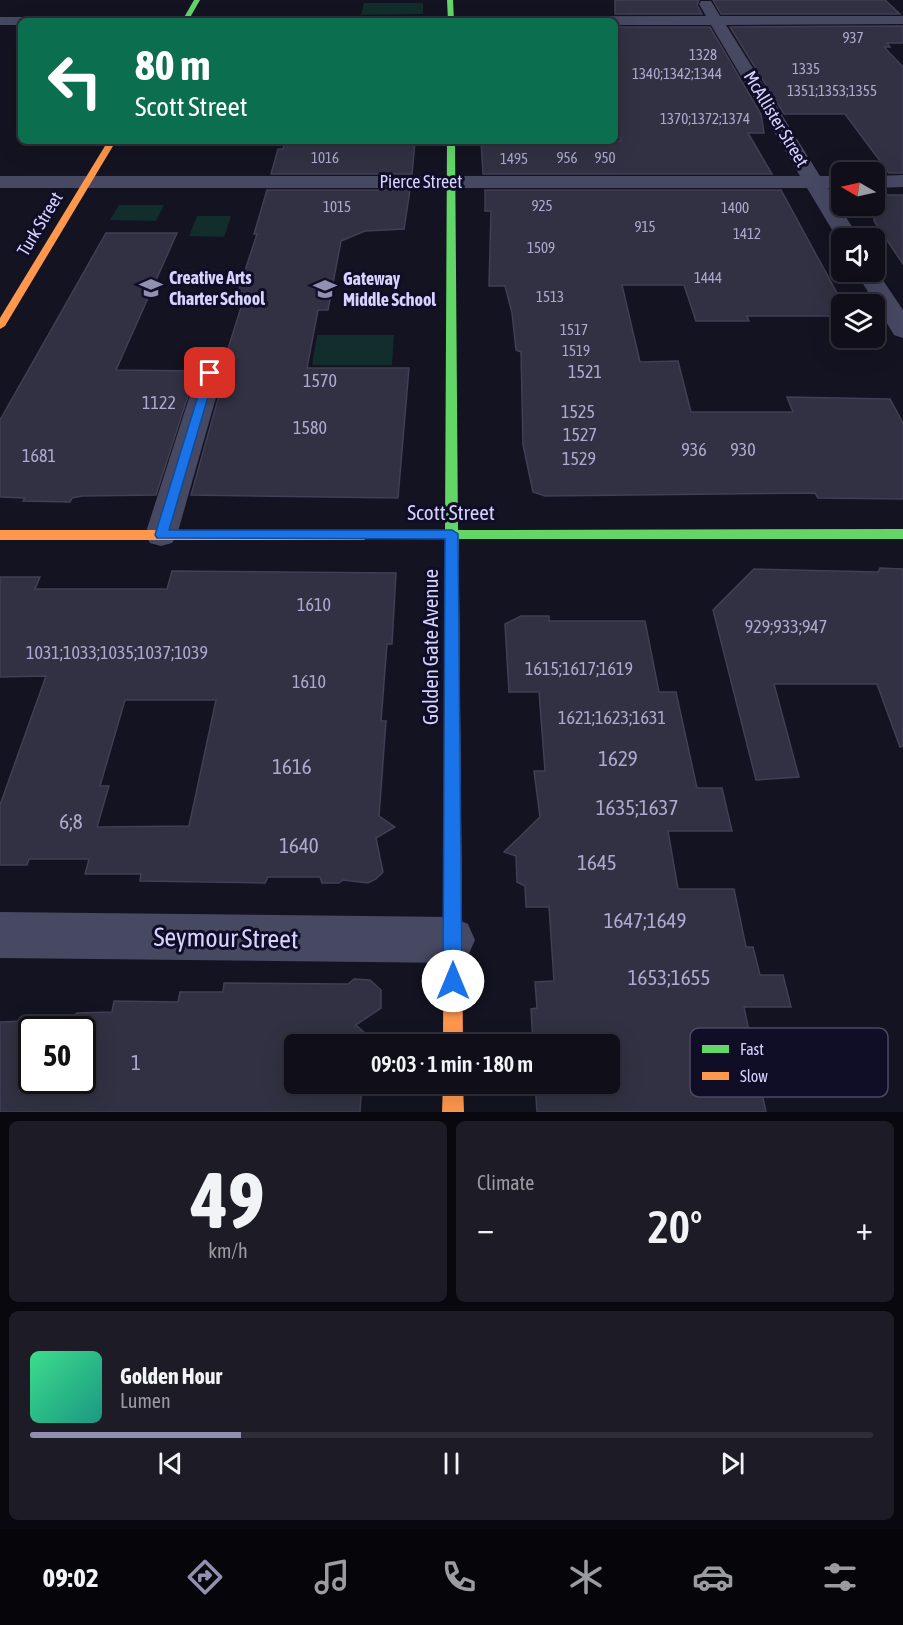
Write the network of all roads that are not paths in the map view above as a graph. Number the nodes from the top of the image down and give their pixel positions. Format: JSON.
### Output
{"nodes":[{"id":1,"x":197,"y":0,"type":"edge"},
{"id":2,"x":450,"y":0,"type":"edge"},
{"id":3,"x":703,"y":0,"type":"edge"},
{"id":4,"x":187,"y":18,"type":"edge"},
{"id":5,"x":450,"y":18,"type":"edge"},
{"id":6,"x":618,"y":20,"type":"edge"},
{"id":7,"x":716,"y":20,"type":"junction"},
{"id":8,"x":903,"y":20,"type":"edge"},
{"id":9,"x":0,"y":21,"type":"edge"},
{"id":10,"x":18,"y":21,"type":"edge"},
{"id":11,"x":110,"y":144,"type":"edge"},
{"id":12,"x":451,"y":144,"type":"edge"},
{"id":13,"x":903,"y":181,"type":"edge"},
{"id":14,"x":0,"y":182,"type":"edge"},
{"id":15,"x":87,"y":182,"type":"junction"},
{"id":16,"x":451,"y":182,"type":"junction"},
{"id":17,"x":814,"y":182,"type":"junction"},
{"id":18,"x":831,"y":182,"type":"edge"},
{"id":19,"x":885,"y":182,"type":"edge"},
{"id":20,"x":842,"y":228,"type":"edge"},
{"id":21,"x":874,"y":282,"type":"edge"},
{"id":22,"x":0,"y":326,"type":"edge"},
{"id":23,"x":903,"y":330,"type":"edge"},
{"id":24,"x":210,"y":373,"type":"dead end"},
{"id":25,"x":452,"y":534,"type":"junction"},
{"id":26,"x":903,"y":534,"type":"edge"},
{"id":27,"x":0,"y":535,"type":"edge"},
{"id":28,"x":161,"y":535,"type":"junction"},
{"id":29,"x":0,"y":935,"type":"edge"},
{"id":30,"x":452,"y":940,"type":"junction"},
{"id":31,"x":453,"y":1034,"type":"edge"},
{"id":32,"x":453,"y":1094,"type":"edge"},
{"id":33,"x":453,"y":1112,"type":"edge"}],
"edges":[{"from":1,"to":4,"type":"main road"},
{"from":2,"to":5,"type":"main road"},
{"from":3,"to":7,"type":"street","name":"McAllister Street"},
{"from":6,"to":7,"type":"street"},
{"from":7,"to":8,"type":"street"},
{"from":7,"to":17,"type":"street","name":"McAllister Street"},
{"from":9,"to":10,"type":"street"},
{"from":11,"to":15,"type":"main road","name":"Turk Street"},
{"from":12,"to":16,"type":"main road","name":"Golden Gate Avenue"},
{"from":13,"to":19,"type":"street"},
{"from":14,"to":15,"type":"street","name":"Pierce Street"},
{"from":15,"to":16,"type":"street","name":"Pierce Street"},
{"from":15,"to":22,"type":"main road","name":"Turk Street"},
{"from":16,"to":17,"type":"street","name":"Pierce Street"},
{"from":16,"to":25,"type":"main road","name":"Golden Gate Avenue"},
{"from":17,"to":18,"type":"street","name":"Pierce Street"},
{"from":17,"to":20,"type":"street","name":"McAllister Street"},
{"from":21,"to":23,"type":"street"},
{"from":24,"to":28,"type":"street"},
{"from":25,"to":26,"type":"main road","name":"Scott Street"},
{"from":25,"to":28,"type":"main road","name":"Scott Street"},
{"from":25,"to":30,"type":"main road","name":"Golden Gate Avenue"},
{"from":27,"to":28,"type":"main road","name":"Scott Street"},
{"from":29,"to":30,"type":"street","name":"Seymour Street"},
{"from":30,"to":31,"type":"main road","name":"Golden Gate Avenue"},
{"from":32,"to":33,"type":"main road"}]}
